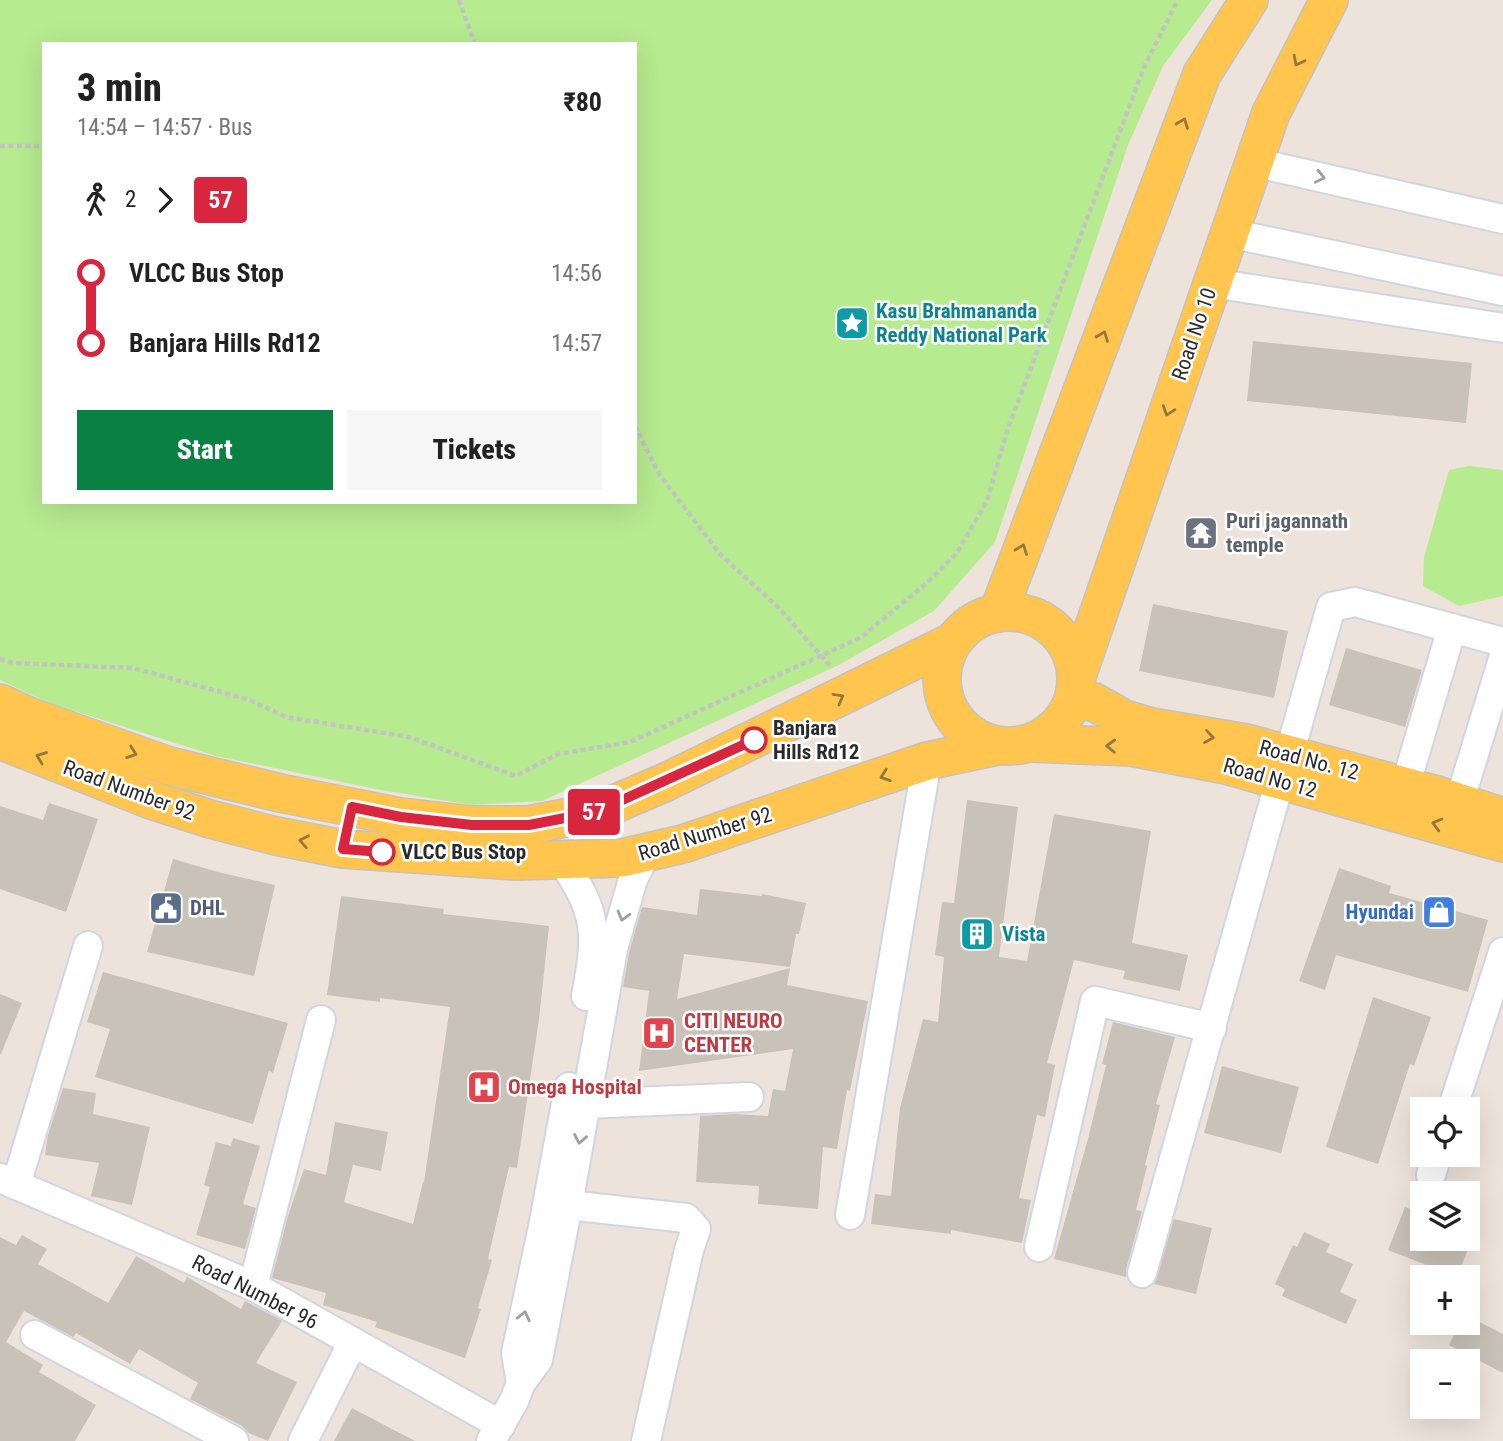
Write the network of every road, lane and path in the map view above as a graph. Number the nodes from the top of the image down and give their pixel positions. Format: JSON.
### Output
{"nodes":[{"id":1,"x":459,"y":0,"type":"edge"},
{"id":2,"x":1178,"y":0,"type":"edge"},
{"id":3,"x":1249,"y":0,"type":"edge"},
{"id":4,"x":1329,"y":0,"type":"edge"},
{"id":5,"x":474,"y":42,"type":"edge"},
{"id":6,"x":0,"y":146,"type":"edge"},
{"id":7,"x":42,"y":146,"type":"edge"},
{"id":8,"x":1253,"y":162,"type":"junction"},
{"id":9,"x":1503,"y":219,"type":"edge"},
{"id":10,"x":1229,"y":233,"type":"junction"},
{"id":11,"x":1212,"y":283,"type":"junction"},
{"id":12,"x":1503,"y":291,"type":"edge"},
{"id":13,"x":1503,"y":328,"type":"edge"},
{"id":14,"x":637,"y":430,"type":"edge"},
{"id":15,"x":998,"y":612,"type":"junction"},
{"id":16,"x":1452,"y":628,"type":"junction"},
{"id":17,"x":952,"y":642,"type":"junction"},
{"id":18,"x":1503,"y":642,"type":"edge"},
{"id":19,"x":821,"y":656,"type":"junction"},
{"id":20,"x":0,"y":659,"type":"edge"},
{"id":21,"x":1503,"y":659,"type":"edge"},
{"id":22,"x":1075,"y":688,"type":"junction"},
{"id":23,"x":853,"y":691,"type":"junction"},
{"id":24,"x":0,"y":703,"type":"edge"},
{"id":25,"x":0,"y":740,"type":"edge"},
{"id":26,"x":1015,"y":745,"type":"junction"},
{"id":27,"x":927,"y":761,"type":"junction"},
{"id":28,"x":1284,"y":767,"type":"junction"},
{"id":29,"x":1405,"y":787,"type":"junction"},
{"id":30,"x":1459,"y":803,"type":"junction"},
{"id":31,"x":352,"y":807,"type":"junction"},
{"id":32,"x":1503,"y":817,"type":"edge"},
{"id":33,"x":1503,"y":843,"type":"edge"},
{"id":34,"x":343,"y":849,"type":"junction"},
{"id":35,"x":646,"y":852,"type":"junction"},
{"id":36,"x":561,"y":860,"type":"junction"},
{"id":37,"x":88,"y":946,"type":"dead end"},
{"id":38,"x":1503,"y":952,"type":"edge"},
{"id":39,"x":321,"y":1020,"type":"dead end"},
{"id":40,"x":1212,"y":1028,"type":"junction"},
{"id":41,"x":749,"y":1097,"type":"dead end"},
{"id":42,"x":1456,"y":1097,"type":"edge"},
{"id":43,"x":586,"y":1104,"type":"junction"},
{"id":44,"x":8,"y":1181,"type":"edge"},
{"id":45,"x":568,"y":1205,"type":"junction"},
{"id":46,"x":850,"y":1214,"type":"dead end"},
{"id":47,"x":1039,"y":1247,"type":"dead end"},
{"id":48,"x":1142,"y":1273,"type":"dead end"},
{"id":49,"x":253,"y":1286,"type":"junction"},
{"id":50,"x":35,"y":1335,"type":"dead end"},
{"id":51,"x":353,"y":1342,"type":"junction"},
{"id":52,"x":521,"y":1383,"type":"junction"},
{"id":53,"x":496,"y":1433,"type":"edge"},
{"id":54,"x":234,"y":1441,"type":"edge"},
{"id":55,"x":303,"y":1441,"type":"edge"},
{"id":56,"x":646,"y":1441,"type":"edge"}],
"edges":[{"from":1,"to":5,"type":"path"},
{"from":2,"to":19,"type":"path"},
{"from":15,"to":3,"type":"main road","one_way":true},
{"from":4,"to":8,"type":"main road","name":"Road No 10","one_way":true},
{"from":6,"to":7,"type":"path"},
{"from":8,"to":9,"type":"street","one_way":true},
{"from":8,"to":10,"type":"main road","name":"Road No 10"},
{"from":10,"to":11,"type":"main road","name":"Road No 10"},
{"from":10,"to":12,"type":"street"},
{"from":11,"to":13,"type":"street"},
{"from":11,"to":22,"type":"main road","name":"Road No 10","one_way":true},
{"from":14,"to":19,"type":"path"},
{"from":15,"to":17,"type":"main road"},
{"from":15,"to":22,"type":"main road"},
{"from":16,"to":18,"type":"street"},
{"from":16,"to":28,"type":"street"},
{"from":16,"to":29,"type":"street"},
{"from":17,"to":23,"type":"main road","name":"Road Number 92"},
{"from":17,"to":26,"type":"main road"},
{"from":19,"to":20,"type":"path"},
{"from":19,"to":23,"type":"path"},
{"from":21,"to":30,"type":"street"},
{"from":22,"to":26,"type":"main road"},
{"from":22,"to":28,"type":"main road","name":"Road No. 12","one_way":true},
{"from":31,"to":23,"type":"main road","name":"Road Number 92","one_way":true},
{"from":24,"to":31,"type":"main road","name":"Road Number 92","one_way":true},
{"from":34,"to":25,"type":"main road","name":"Road Number 92","one_way":true},
{"from":26,"to":27,"type":"main road","name":"Road Number 92"},
{"from":28,"to":26,"type":"main road","name":"Road No 12","one_way":true},
{"from":27,"to":35,"type":"main road","name":"Road Number 92","one_way":true},
{"from":27,"to":46,"type":"street"},
{"from":28,"to":29,"type":"main road","name":"Road No. 12"},
{"from":33,"to":28,"type":"main road","name":"Road No 12","one_way":true},
{"from":28,"to":40,"type":"street"},
{"from":29,"to":30,"type":"main road","name":"Road No. 12"},
{"from":30,"to":32,"type":"main road","name":"Road No. 12"},
{"from":31,"to":34,"type":"main road"},
{"from":34,"to":36,"type":"main road","name":"Road Number 92"},
{"from":35,"to":36,"type":"main road","name":"Road Number 92"},
{"from":35,"to":43,"type":"street","one_way":true},
{"from":52,"to":36,"type":"street","one_way":true},
{"from":37,"to":44,"type":"street"},
{"from":38,"to":42,"type":"street"},
{"from":39,"to":49,"type":"street"},
{"from":40,"to":47,"type":"street"},
{"from":40,"to":48,"type":"street"},
{"from":41,"to":43,"type":"street"},
{"from":43,"to":45,"type":"street","one_way":true},
{"from":44,"to":49,"type":"street","name":"Road Number 96"},
{"from":45,"to":52,"type":"street"},
{"from":45,"to":56,"type":"street"},
{"from":49,"to":51,"type":"street","name":"Road Number 96"},
{"from":50,"to":54,"type":"street"},
{"from":51,"to":53,"type":"street","name":"Road Number 96"},
{"from":51,"to":55,"type":"street"},
{"from":52,"to":53,"type":"street"}]}
